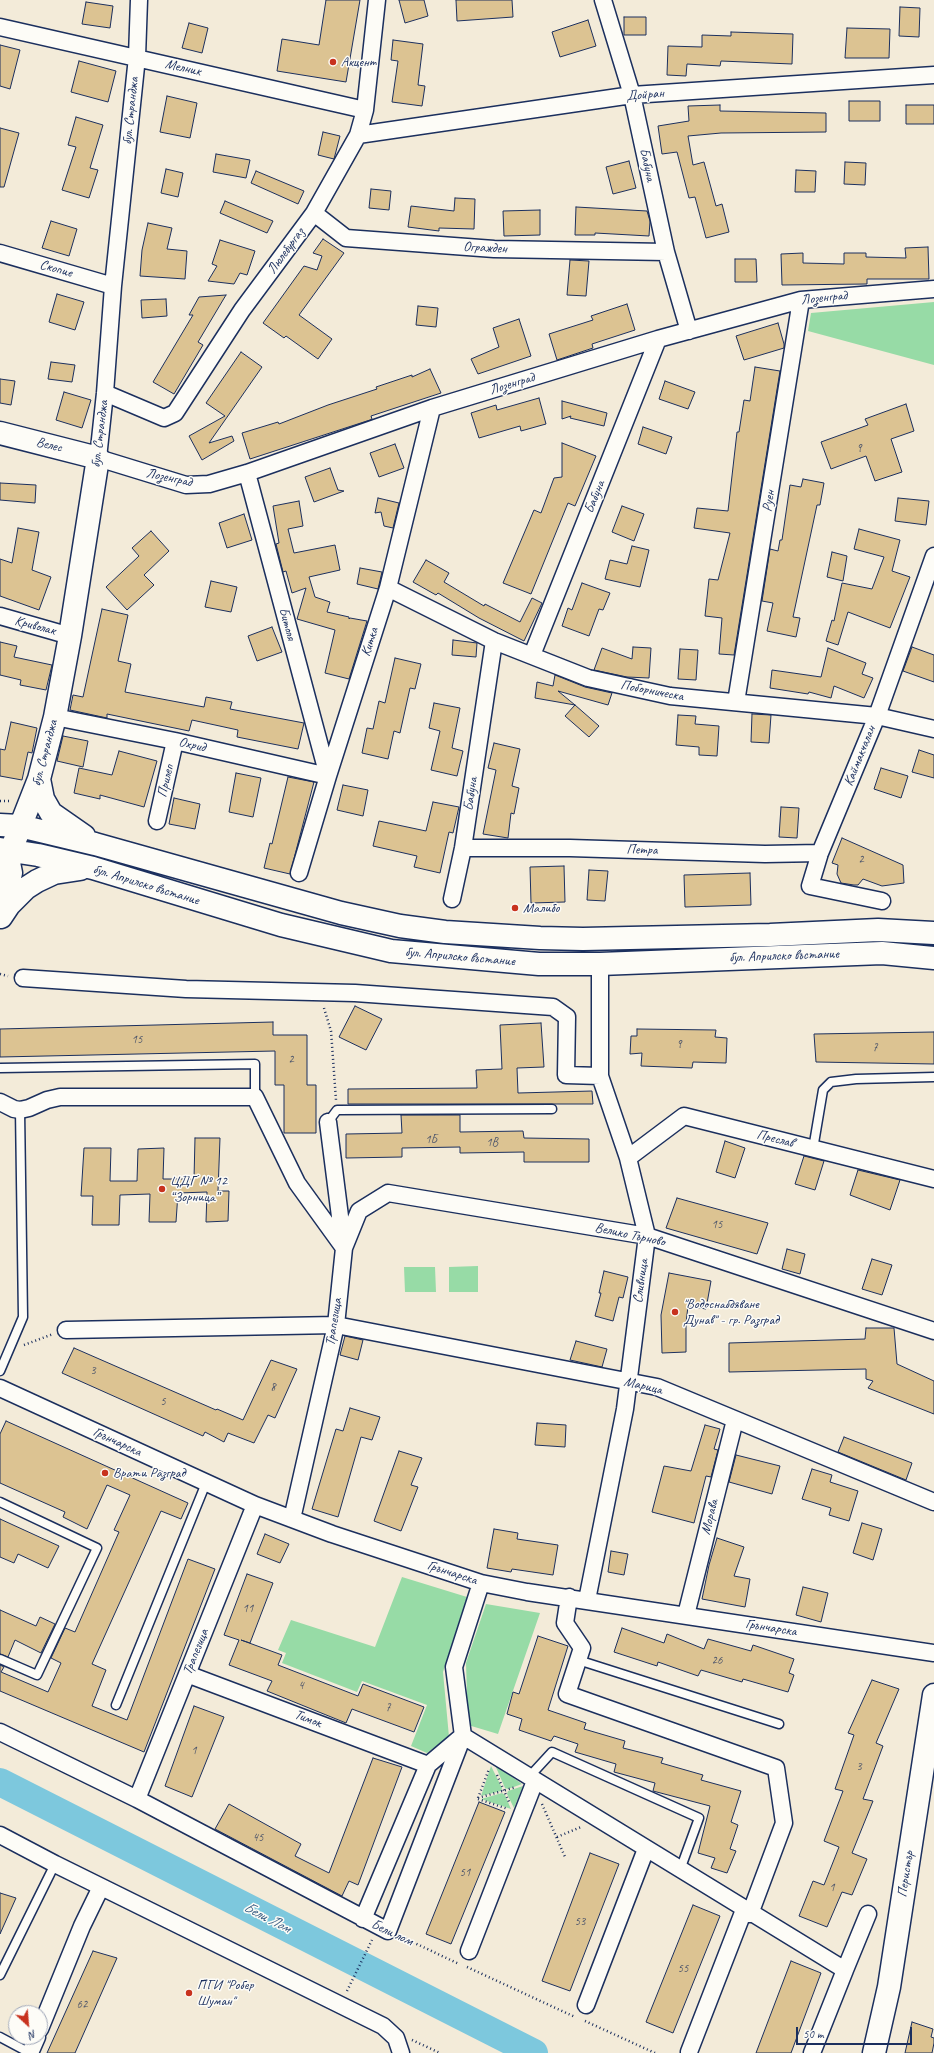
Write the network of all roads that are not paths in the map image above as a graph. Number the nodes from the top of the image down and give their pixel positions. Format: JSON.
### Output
{"nodes":[{"id":1,"x":139,"y":0,"type":"edge"},
{"id":2,"x":377,"y":0,"type":"edge"},
{"id":3,"x":603,"y":0,"type":"edge"},
{"id":4,"x":0,"y":27,"type":"edge"},
{"id":5,"x":137,"y":57,"type":"junction"},
{"id":6,"x":934,"y":75,"type":"edge"},
{"id":7,"x":632,"y":96,"type":"junction"},
{"id":8,"x":365,"y":110,"type":"junction"},
{"id":9,"x":358,"y":135,"type":"junction"},
{"id":10,"x":314,"y":212,"type":"junction"},
{"id":11,"x":666,"y":252,"type":"junction"},
{"id":12,"x":0,"y":253,"type":"edge"},
{"id":13,"x":113,"y":286,"type":"junction"},
{"id":14,"x":934,"y":289,"type":"edge"},
{"id":15,"x":801,"y":300,"type":"junction"},
{"id":16,"x":689,"y":331,"type":"junction"},
{"id":17,"x":658,"y":339,"type":"junction"},
{"id":18,"x":105,"y":392,"type":"junction"},
{"id":19,"x":432,"y":408,"type":"junction"},
{"id":20,"x":0,"y":433,"type":"edge"},
{"id":21,"x":98,"y":458,"type":"junction"},
{"id":22,"x":247,"y":473,"type":"junction"},
{"id":23,"x":934,"y":556,"type":"edge"},
{"id":24,"x":388,"y":588,"type":"junction"},
{"id":25,"x":0,"y":616,"type":"edge"},
{"id":26,"x":70,"y":636,"type":"junction"},
{"id":27,"x":494,"y":641,"type":"junction"},
{"id":28,"x":532,"y":655,"type":"junction"},
{"id":29,"x":736,"y":702,"type":"junction"},
{"id":30,"x":877,"y":716,"type":"junction"},
{"id":31,"x":54,"y":718,"type":"junction"},
{"id":32,"x":934,"y":729,"type":"edge"},
{"id":33,"x":175,"y":741,"type":"junction"},
{"id":34,"x":328,"y":776,"type":"junction"},
{"id":35,"x":39,"y":779,"type":"junction"},
{"id":36,"x":157,"y":820,"type":"dead end"},
{"id":37,"x":10,"y":826,"type":"edge"},
{"id":38,"x":94,"y":844,"type":"junction"},
{"id":39,"x":463,"y":848,"type":"junction"},
{"id":40,"x":820,"y":853,"type":"junction"},
{"id":41,"x":5,"y":855,"type":"edge"},
{"id":42,"x":93,"y":868,"type":"junction"},
{"id":43,"x":300,"y":873,"type":"dead end"},
{"id":44,"x":452,"y":899,"type":"dead end"},
{"id":45,"x":882,"y":901,"type":"dead end"},
{"id":46,"x":0,"y":904,"type":"edge"},
{"id":47,"x":0,"y":918,"type":"edge"},
{"id":48,"x":934,"y":932,"type":"edge"},
{"id":49,"x":934,"y":958,"type":"edge"},
{"id":50,"x":600,"y":964,"type":"junction"},
{"id":51,"x":23,"y":978,"type":"dead end"},
{"id":52,"x":0,"y":1068,"type":"edge"},
{"id":53,"x":600,"y":1076,"type":"junction"},
{"id":54,"x":934,"y":1077,"type":"edge"},
{"id":55,"x":255,"y":1097,"type":"junction"},
{"id":56,"x":0,"y":1102,"type":"edge"},
{"id":57,"x":552,"y":1109,"type":"dead end"},
{"id":58,"x":20,"y":1110,"type":"junction"},
{"id":59,"x":333,"y":1116,"type":"joint"},
{"id":60,"x":813,"y":1149,"type":"junction"},
{"id":61,"x":628,"y":1158,"type":"junction"},
{"id":62,"x":934,"y":1179,"type":"edge"},
{"id":63,"x":647,"y":1236,"type":"junction"},
{"id":64,"x":344,"y":1248,"type":"junction"},
{"id":65,"x":336,"y":1325,"type":"junction"},
{"id":66,"x":66,"y":1330,"type":"road end"},
{"id":67,"x":934,"y":1331,"type":"edge"},
{"id":68,"x":0,"y":1371,"type":"edge"},
{"id":69,"x":627,"y":1382,"type":"junction"},
{"id":70,"x":0,"y":1388,"type":"edge"},
{"id":71,"x":735,"y":1420,"type":"junction"},
{"id":72,"x":206,"y":1483,"type":"junction"},
{"id":73,"x":0,"y":1502,"type":"edge"},
{"id":74,"x":934,"y":1502,"type":"edge"},
{"id":75,"x":255,"y":1505,"type":"junction"},
{"id":76,"x":292,"y":1519,"type":"junction"},
{"id":77,"x":481,"y":1583,"type":"junction"},
{"id":78,"x":569,"y":1598,"type":"junction"},
{"id":79,"x":587,"y":1600,"type":"junction"},
{"id":80,"x":686,"y":1615,"type":"junction"},
{"id":81,"x":934,"y":1653,"type":"edge"},
{"id":82,"x":0,"y":1659,"type":"edge"},
{"id":83,"x":578,"y":1660,"type":"junction"},
{"id":84,"x":187,"y":1674,"type":"junction"},
{"id":85,"x":934,"y":1695,"type":"edge"},
{"id":86,"x":116,"y":1705,"type":"dead end"},
{"id":87,"x":779,"y":1724,"type":"dead end"},
{"id":88,"x":0,"y":1732,"type":"edge"},
{"id":89,"x":462,"y":1736,"type":"junction"},
{"id":90,"x":428,"y":1765,"type":"junction"},
{"id":91,"x":532,"y":1779,"type":"junction"},
{"id":92,"x":137,"y":1799,"type":"junction"},
{"id":93,"x":0,"y":1835,"type":"edge"},
{"id":94,"x":646,"y":1850,"type":"junction"},
{"id":95,"x":55,"y":1864,"type":"junction"},
{"id":96,"x":680,"y":1870,"type":"junction"},
{"id":97,"x":101,"y":1886,"type":"junction"},
{"id":98,"x":747,"y":1912,"type":"junction"},
{"id":99,"x":868,"y":1914,"type":"dead end"},
{"id":100,"x":363,"y":1919,"type":"junction"},
{"id":101,"x":469,"y":1951,"type":"dead end"},
{"id":102,"x":845,"y":1970,"type":"junction"},
{"id":103,"x":0,"y":1975,"type":"edge"},
{"id":104,"x":586,"y":2005,"type":"dead end"},
{"id":105,"x":48,"y":2009,"type":"edge"},
{"id":106,"x":0,"y":2037,"type":"edge"},
{"id":107,"x":689,"y":2052,"type":"dead end"},
{"id":108,"x":30,"y":2053,"type":"edge"},
{"id":109,"x":401,"y":2053,"type":"edge"},
{"id":110,"x":812,"y":2053,"type":"edge"},
{"id":111,"x":874,"y":2053,"type":"edge"}],
"edges":[{"from":1,"to":5,"type":"street","name":"бул. Странджа"},
{"from":2,"to":8,"type":"street","name":"Люлебургаз"},
{"from":3,"to":7,"type":"street","name":"Бабуна"},
{"from":4,"to":5,"type":"street","name":"Мелник"},
{"from":5,"to":8,"type":"street","name":"Мелник"},
{"from":5,"to":13,"type":"street","name":"бул. Странджа"},
{"from":6,"to":7,"type":"street","name":"Дойран"},
{"from":7,"to":9,"type":"street","name":"Дойран"},
{"from":7,"to":11,"type":"street","name":"Бабуна"},
{"from":8,"to":9,"type":"street","name":"Люлебургаз"},
{"from":9,"to":10,"type":"street","name":"Люлебургаз"},
{"from":10,"to":11,"type":"street","name":"Огражден"},
{"from":10,"to":18,"type":"street","name":"Люлебургаз"},
{"from":11,"to":16,"type":"street","name":"Бабуна"},
{"from":12,"to":13,"type":"street","name":"Скопие"},
{"from":13,"to":18,"type":"street","name":"бул. Странджа"},
{"from":14,"to":15,"type":"street","name":"Лозенград"},
{"from":15,"to":16,"type":"street","name":"Лозенград"},
{"from":15,"to":29,"type":"street","name":"Руен"},
{"from":16,"to":17,"type":"street","name":"Лозенград"},
{"from":17,"to":19,"type":"street","name":"Лозенград"},
{"from":17,"to":28,"type":"street","name":"Бабуна"},
{"from":18,"to":21,"type":"street","name":"бул. Странджа"},
{"from":19,"to":22,"type":"street","name":"Лозенград"},
{"from":19,"to":24,"type":"street","name":"Китка"},
{"from":20,"to":21,"type":"street","name":"Велес"},
{"from":21,"to":22,"type":"street","name":"Лозенград"},
{"from":21,"to":26,"type":"street","name":"бул. Странджа"},
{"from":22,"to":34,"type":"street","name":"Битоля"},
{"from":23,"to":30,"type":"street","name":"Каймакчалан"},
{"from":24,"to":27,"type":"street","name":"Поборническа"},
{"from":24,"to":34,"type":"street","name":"Китка"},
{"from":25,"to":26,"type":"street","name":"Криволак"},
{"from":26,"to":31,"type":"street","name":"бул. Странджа"},
{"from":27,"to":28,"type":"street","name":"Поборническа"},
{"from":27,"to":39,"type":"street","name":"Бабуна"},
{"from":28,"to":29,"type":"street","name":"Поборническа"},
{"from":29,"to":30,"type":"street","name":"Поборническа"},
{"from":30,"to":32,"type":"street","name":"Поборническа"},
{"from":30,"to":40,"type":"street","name":"Каймакчалан"},
{"from":31,"to":33,"type":"street","name":"Охрид"},
{"from":31,"to":35,"type":"street","name":"бул. Странджа"},
{"from":33,"to":34,"type":"street","name":"Охрид"},
{"from":33,"to":36,"type":"street","name":"Прилеп"},
{"from":34,"to":43,"type":"street","name":"Китка"},
{"from":35,"to":37,"type":"street","name":"бул. Странджа"},
{"from":35,"to":38,"type":"street"},
{"from":37,"to":38,"type":"street","name":"бул. Априлско въстание"},
{"from":37,"to":41,"type":"street","name":"бул. Странджа"},
{"from":38,"to":48,"type":"street","name":"бул. Априлско въстание"},
{"from":39,"to":40,"type":"street","name":"Петра"},
{"from":39,"to":44,"type":"street","name":"Бабуна"},
{"from":40,"to":45,"type":"street","name":"Каймакчалан"},
{"from":41,"to":42,"type":"street","name":"бул. Априлско въстание"},
{"from":41,"to":46,"type":"street","name":"бул. Странджа"},
{"from":42,"to":47,"type":"street"},
{"from":42,"to":50,"type":"street","name":"бул. Априлско въстание"},
{"from":49,"to":50,"type":"street","name":"бул. Априлско въстание"},
{"from":50,"to":53,"type":"street","name":"Сливница"},
{"from":51,"to":53,"type":"street"},
{"from":52,"to":55,"type":"lane"},
{"from":53,"to":61,"type":"street","name":"Сливница"},
{"from":54,"to":60,"type":"lane"},
{"from":55,"to":58,"type":"street"},
{"from":55,"to":64,"type":"street"},
{"from":56,"to":58,"type":"street"},
{"from":57,"to":59,"type":"lane"},
{"from":58,"to":68,"type":"lane"},
{"from":59,"to":64,"type":"street","name":"Трапезица"},
{"from":60,"to":61,"type":"street","name":"Преслав"},
{"from":60,"to":62,"type":"street","name":"Преслав"},
{"from":61,"to":63,"type":"street","name":"Сливница"},
{"from":63,"to":64,"type":"street","name":"Велико Търново"},
{"from":63,"to":67,"type":"street","name":"Велико Търново"},
{"from":63,"to":69,"type":"street","name":"Сливница"},
{"from":64,"to":65,"type":"street","name":"Трапезица"},
{"from":65,"to":66,"type":"street","name":"Марица"},
{"from":65,"to":69,"type":"street","name":"Марица"},
{"from":65,"to":76,"type":"street","name":"Трапезица"},
{"from":69,"to":71,"type":"street","name":"Марица"},
{"from":69,"to":79,"type":"street","name":"Сливница"},
{"from":70,"to":72,"type":"street","name":"Грънчарска"},
{"from":71,"to":74,"type":"street","name":"Марица"},
{"from":71,"to":80,"type":"street","name":"Морава"},
{"from":72,"to":75,"type":"street","name":"Грънчарска"},
{"from":72,"to":86,"type":"lane"},
{"from":73,"to":82,"type":"lane"},
{"from":75,"to":76,"type":"street","name":"Грънчарска"},
{"from":75,"to":84,"type":"street","name":"Трапезица"},
{"from":76,"to":77,"type":"street","name":"Грънчарска"},
{"from":77,"to":78,"type":"street","name":"Грънчарска"},
{"from":77,"to":89,"type":"street"},
{"from":78,"to":79,"type":"street","name":"Грънчарска"},
{"from":78,"to":83,"type":"street"},
{"from":79,"to":80,"type":"street","name":"Грънчарска"},
{"from":80,"to":81,"type":"street","name":"Грънчарска"},
{"from":83,"to":87,"type":"lane"},
{"from":83,"to":98,"type":"street"},
{"from":84,"to":90,"type":"street","name":"Тимок"},
{"from":84,"to":92,"type":"street","name":"Трапезица"},
{"from":85,"to":111,"type":"street","name":"Перистър"},
{"from":88,"to":92,"type":"street","name":"Бели лом"},
{"from":89,"to":90,"type":"street"},
{"from":89,"to":91,"type":"street"},
{"from":89,"to":100,"type":"street","name":"Бели лом"},
{"from":90,"to":100,"type":"street"},
{"from":91,"to":94,"type":"street"},
{"from":91,"to":96,"type":"lane"},
{"from":91,"to":101,"type":"street"},
{"from":92,"to":100,"type":"street","name":"Бели лом"},
{"from":93,"to":95,"type":"street"},
{"from":94,"to":96,"type":"street"},
{"from":94,"to":104,"type":"street"},
{"from":95,"to":97,"type":"street"},
{"from":95,"to":103,"type":"lane"},
{"from":96,"to":98,"type":"street"},
{"from":97,"to":105,"type":"street"},
{"from":97,"to":109,"type":"street"},
{"from":98,"to":102,"type":"street"},
{"from":98,"to":107,"type":"street"},
{"from":99,"to":102,"type":"street"},
{"from":102,"to":110,"type":"street"},
{"from":106,"to":108,"type":"lane"}]}
